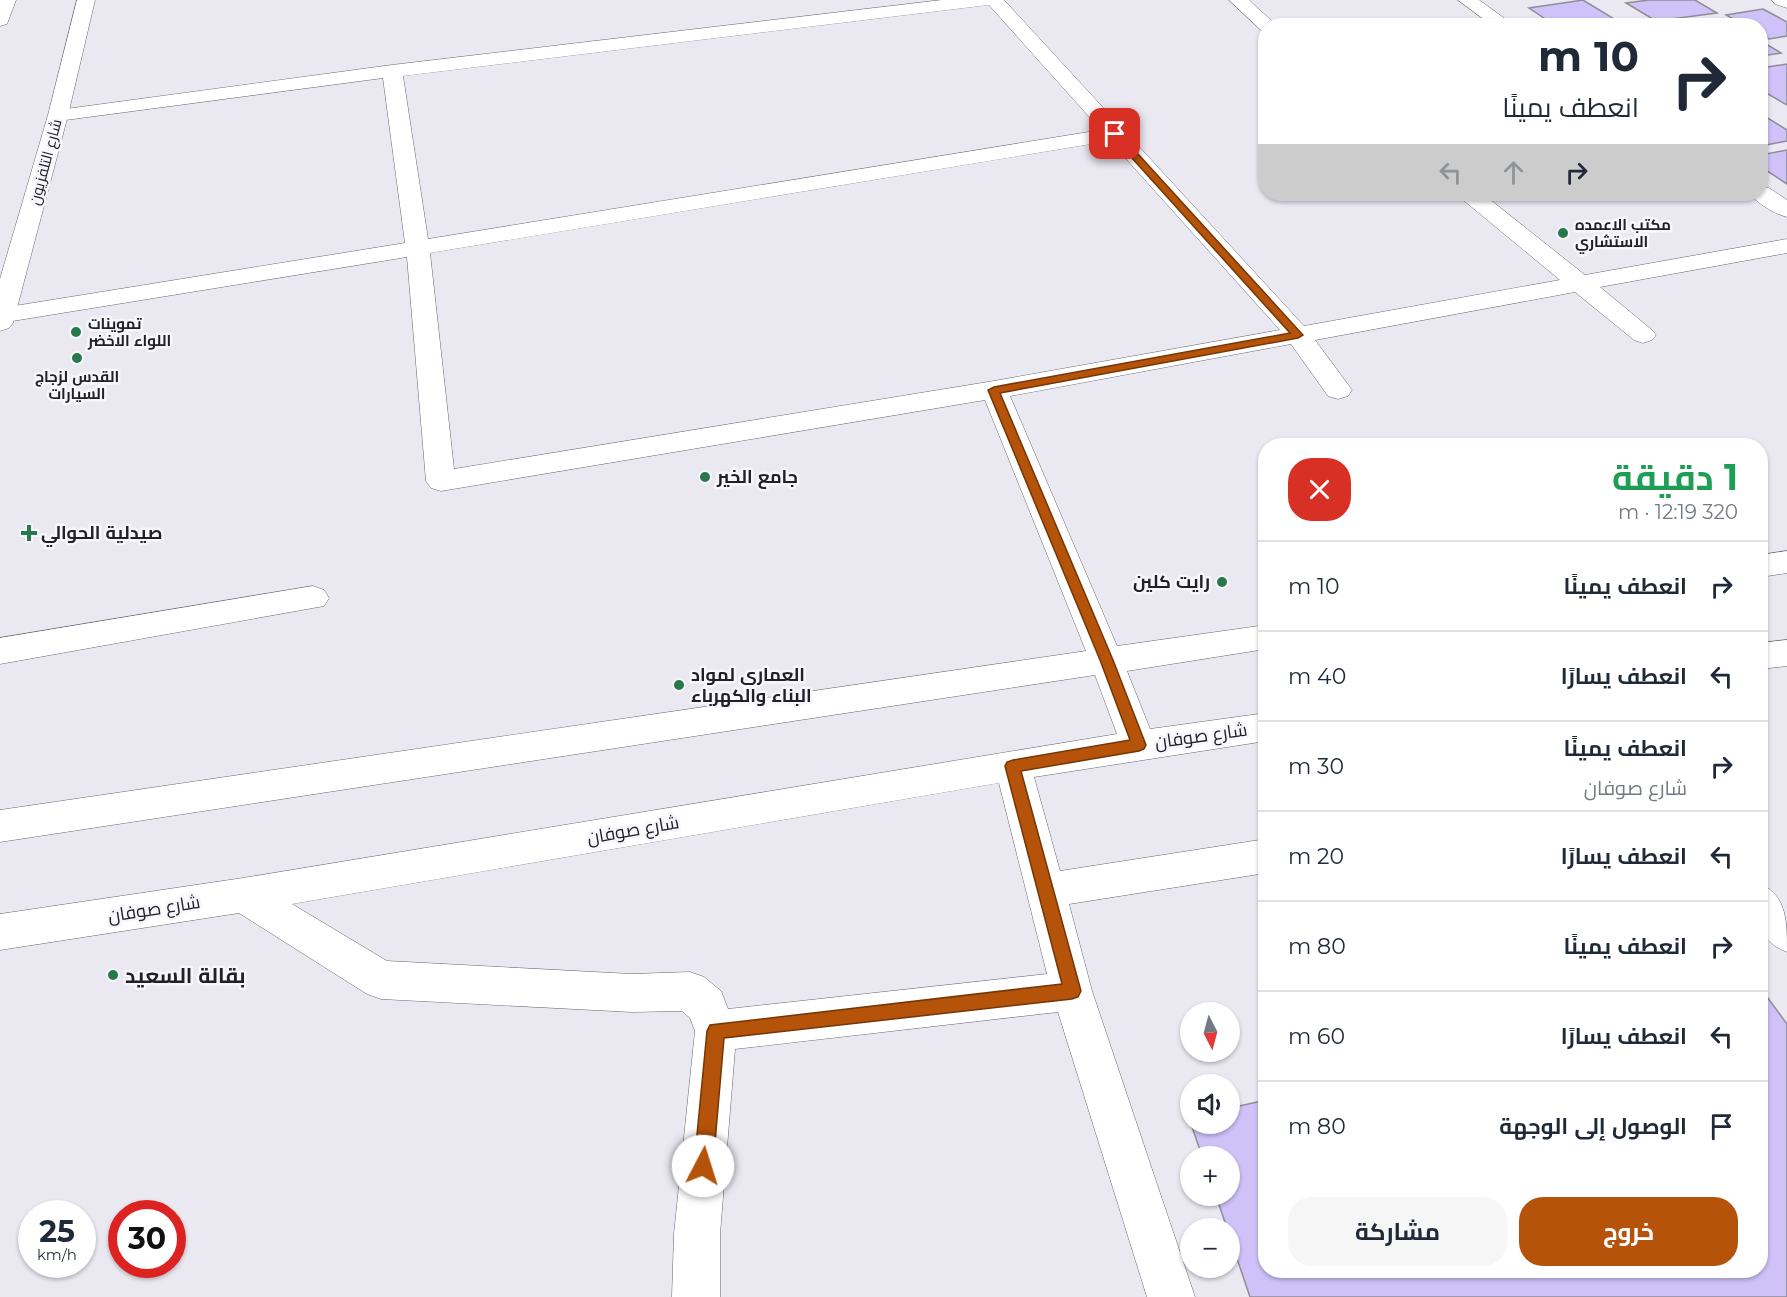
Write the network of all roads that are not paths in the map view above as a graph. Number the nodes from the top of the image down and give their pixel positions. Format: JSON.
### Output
{"nodes":[{"id":1,"x":7,"y":0,"type":"edge"},
{"id":2,"x":86,"y":0,"type":"edge"},
{"id":3,"x":988,"y":0,"type":"edge"},
{"id":4,"x":994,"y":0,"type":"edge"},
{"id":5,"x":1238,"y":0,"type":"edge"},
{"id":6,"x":1467,"y":0,"type":"edge"},
{"id":7,"x":1781,"y":0,"type":"edge"},
{"id":8,"x":1787,"y":3,"type":"edge"},
{"id":9,"x":1259,"y":18,"type":"edge"},
{"id":10,"x":1494,"y":18,"type":"edge"},
{"id":11,"x":0,"y":20,"type":"edge"},
{"id":12,"x":392,"y":71,"type":"junction"},
{"id":13,"x":58,"y":115,"type":"junction"},
{"id":14,"x":1115,"y":134,"type":"junction"},
{"id":15,"x":1768,"y":198,"type":"edge"},
{"id":16,"x":1478,"y":201,"type":"edge"},
{"id":17,"x":1787,"y":210,"type":"edge"},
{"id":18,"x":1787,"y":246,"type":"edge"},
{"id":19,"x":418,"y":248,"type":"junction"},
{"id":20,"x":1578,"y":284,"type":"junction"},
{"id":21,"x":1,"y":319,"type":"edge"},
{"id":22,"x":1298,"y":335,"type":"junction"},
{"id":23,"x":1643,"y":335,"type":"dead end"},
{"id":24,"x":994,"y":390,"type":"junction"},
{"id":25,"x":1338,"y":390,"type":"dead end"},
{"id":26,"x":1787,"y":562,"type":"edge"},
{"id":27,"x":1768,"y":565,"type":"edge"},
{"id":28,"x":313,"y":598,"type":"dead end"},
{"id":29,"x":1258,"y":638,"type":"edge"},
{"id":30,"x":0,"y":651,"type":"edge"},
{"id":31,"x":1787,"y":653,"type":"edge"},
{"id":32,"x":1768,"y":655,"type":"edge"},
{"id":33,"x":1106,"y":660,"type":"junction"},
{"id":34,"x":1258,"y":728,"type":"edge"},
{"id":35,"x":1139,"y":745,"type":"junction"},
{"id":36,"x":1013,"y":766,"type":"junction"},
{"id":37,"x":0,"y":826,"type":"edge"},
{"id":38,"x":1258,"y":857,"type":"edge"},
{"id":39,"x":1046,"y":890,"type":"junction"},
{"id":40,"x":243,"y":896,"type":"junction"},
{"id":41,"x":1768,"y":910,"type":"edge"},
{"id":42,"x":0,"y":932,"type":"edge"},
{"id":43,"x":1787,"y":934,"type":"edge"},
{"id":44,"x":1072,"y":991,"type":"junction"},
{"id":45,"x":716,"y":1031,"type":"junction"},
{"id":46,"x":696,"y":1297,"type":"edge"},
{"id":47,"x":1171,"y":1297,"type":"edge"}],
"edges":[{"from":1,"to":11,"type":"street"},
{"from":2,"to":13,"type":"street","name":"شارع التلفزيون"},
{"from":3,"to":12,"type":"street"},
{"from":4,"to":14,"type":"street"},
{"from":5,"to":9,"type":"street"},
{"from":6,"to":10,"type":"street"},
{"from":7,"to":8,"type":"street"},
{"from":12,"to":13,"type":"street"},
{"from":12,"to":19,"type":"street"},
{"from":13,"to":21,"type":"street","name":"شارع التلفزيون"},
{"from":14,"to":19,"type":"street"},
{"from":14,"to":22,"type":"street"},
{"from":15,"to":17,"type":"street"},
{"from":16,"to":20,"type":"street"},
{"from":18,"to":20,"type":"street"},
{"from":19,"to":21,"type":"street"},
{"from":19,"to":24,"type":"street"},
{"from":20,"to":22,"type":"street"},
{"from":20,"to":23,"type":"street"},
{"from":22,"to":24,"type":"street"},
{"from":22,"to":25,"type":"street"},
{"from":24,"to":33,"type":"street"},
{"from":26,"to":27,"type":"street"},
{"from":28,"to":30,"type":"street"},
{"from":29,"to":33,"type":"street"},
{"from":31,"to":32,"type":"street"},
{"from":33,"to":35,"type":"street"},
{"from":33,"to":37,"type":"street"},
{"from":34,"to":35,"type":"street","name":"شارع صوفان"},
{"from":35,"to":36,"type":"street","name":"شارع صوفان"},
{"from":36,"to":39,"type":"street"},
{"from":36,"to":40,"type":"street","name":"شارع صوفان"},
{"from":38,"to":39,"type":"street"},
{"from":39,"to":44,"type":"street"},
{"from":40,"to":42,"type":"street","name":"شارع صوفان"},
{"from":40,"to":45,"type":"street"},
{"from":41,"to":43,"type":"street"},
{"from":44,"to":45,"type":"street"},
{"from":44,"to":47,"type":"street"},
{"from":45,"to":46,"type":"street"}]}
